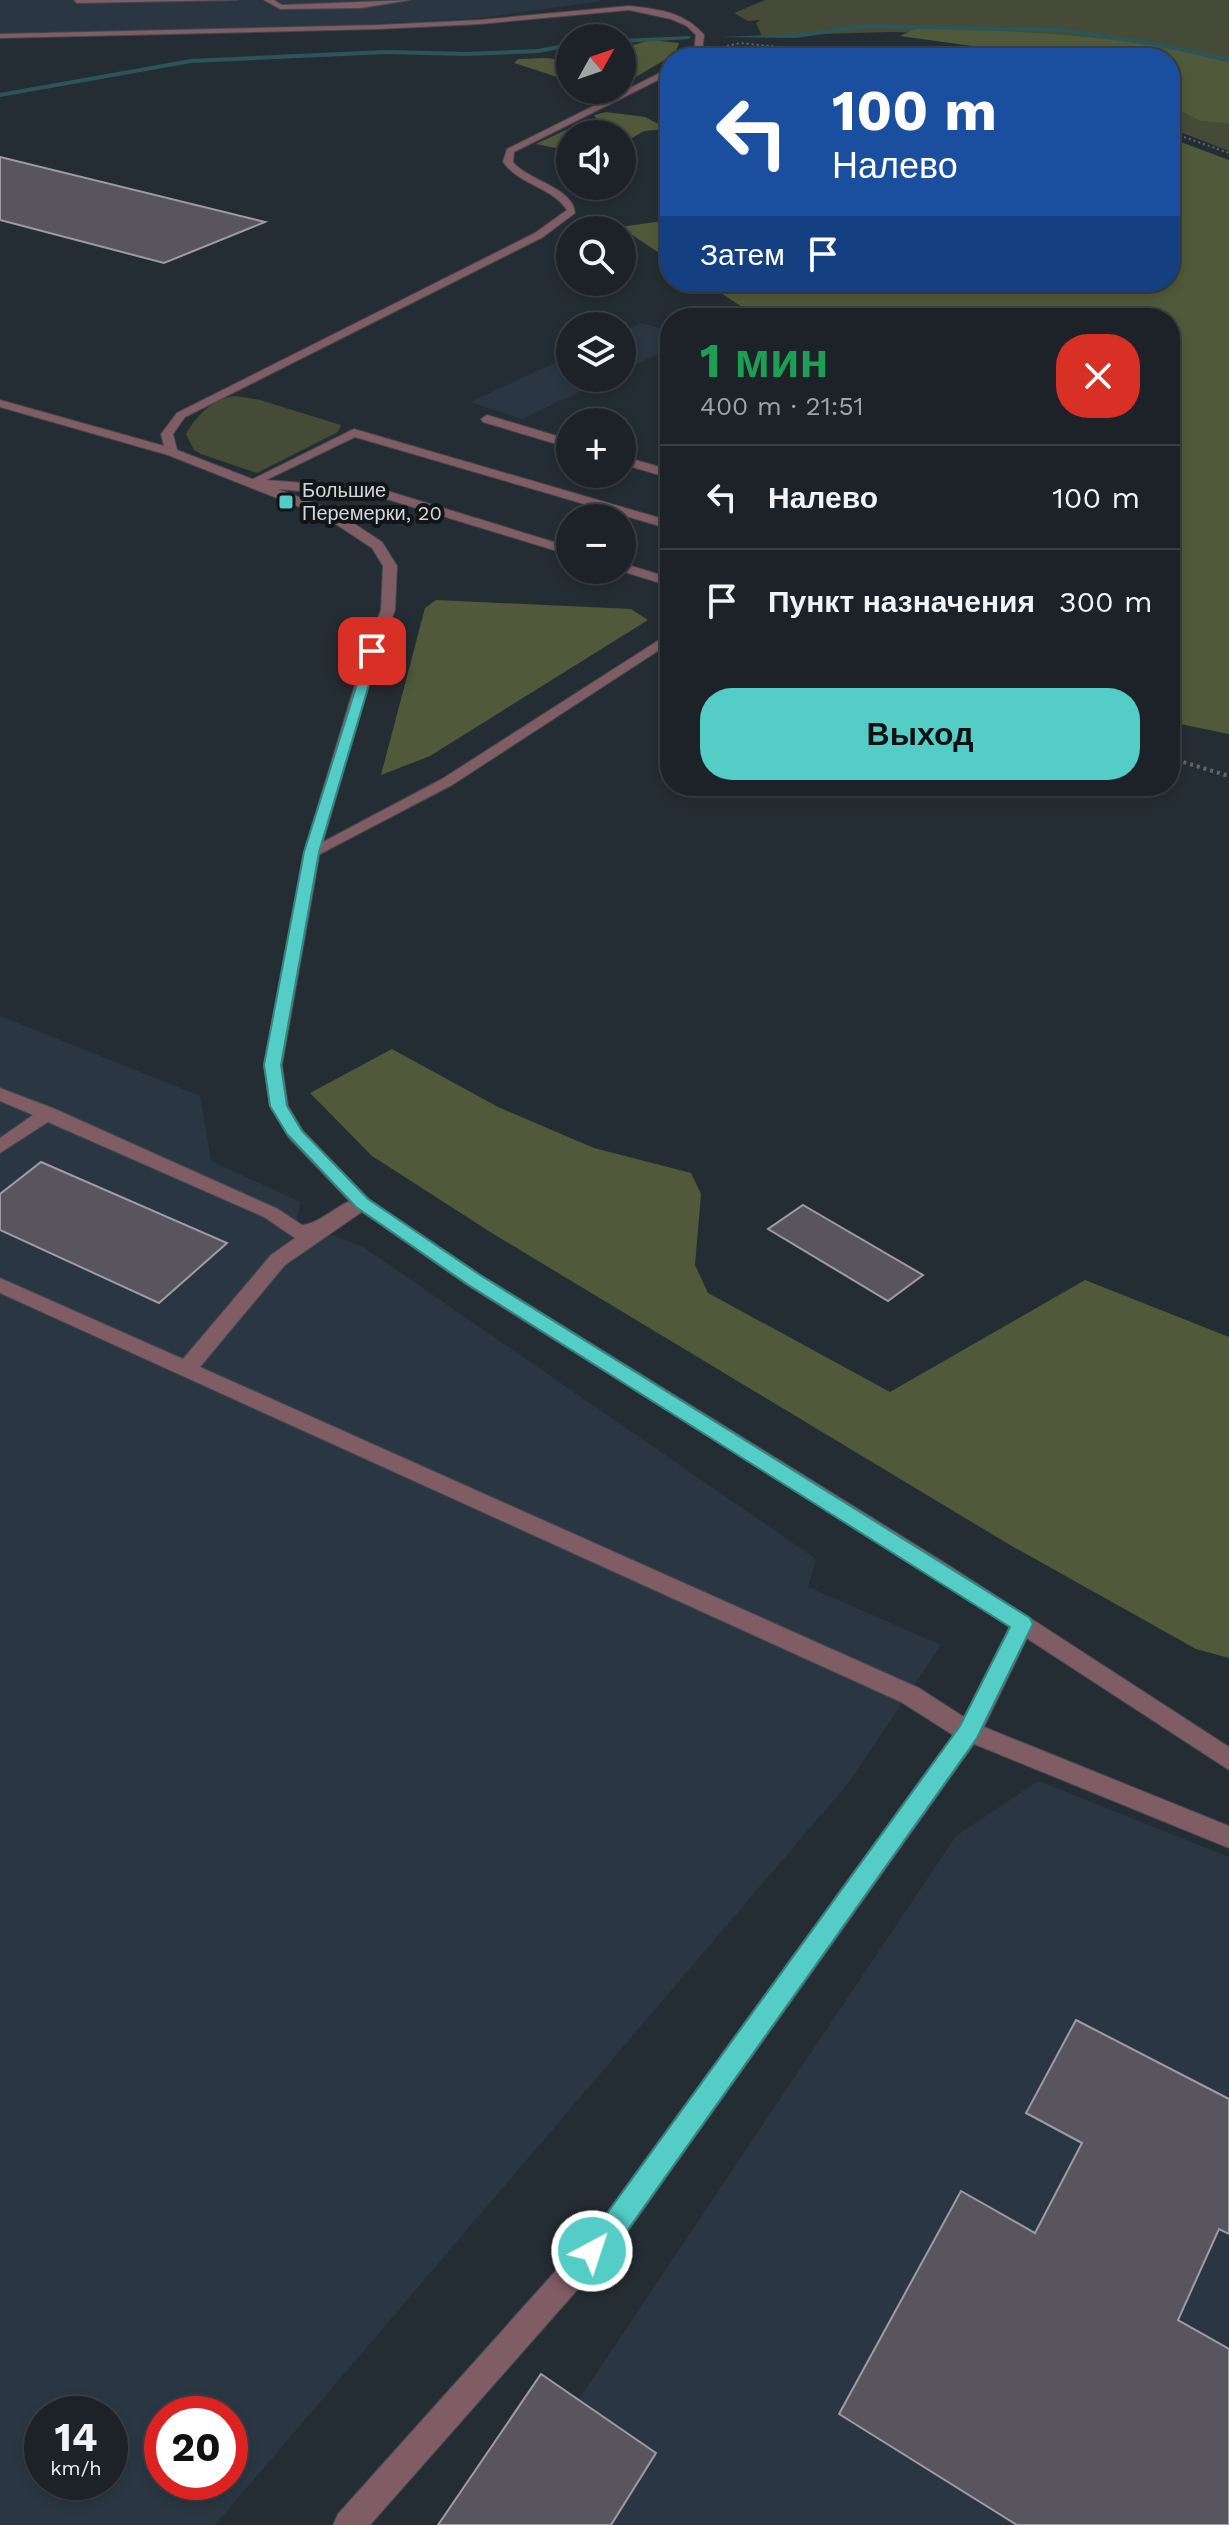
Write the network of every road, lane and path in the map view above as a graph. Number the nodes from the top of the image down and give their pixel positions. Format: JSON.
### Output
{"nodes":[{"id":1,"x":233,"y":0,"type":"edge"},
{"id":2,"x":268,"y":0,"type":"edge"},
{"id":3,"x":406,"y":0,"type":"edge"},
{"id":4,"x":77,"y":1,"type":"edge"},
{"id":5,"x":0,"y":36,"type":"edge"},
{"id":6,"x":698,"y":48,"type":"edge"},
{"id":7,"x":717,"y":48,"type":"edge"},
{"id":8,"x":788,"y":48,"type":"edge"},
{"id":9,"x":660,"y":76,"type":"edge"},
{"id":10,"x":1180,"y":136,"type":"edge"},
{"id":11,"x":1229,"y":153,"type":"edge"},
{"id":12,"x":0,"y":403,"type":"edge"},
{"id":13,"x":487,"y":419,"type":"dead end"},
{"id":14,"x":556,"y":440,"type":"edge"},
{"id":15,"x":172,"y":452,"type":"junction"},
{"id":16,"x":636,"y":464,"type":"edge"},
{"id":17,"x":660,"y":471,"type":"edge"},
{"id":18,"x":251,"y":483,"type":"junction"},
{"id":19,"x":660,"y":522,"type":"edge"},
{"id":20,"x":556,"y":547,"type":"edge"},
{"id":21,"x":636,"y":571,"type":"edge"},
{"id":22,"x":660,"y":579,"type":"edge"},
{"id":23,"x":660,"y":644,"type":"edge"},
{"id":24,"x":1180,"y":762,"type":"edge"},
{"id":25,"x":1229,"y":777,"type":"edge"},
{"id":26,"x":312,"y":852,"type":"junction"},
{"id":27,"x":0,"y":1094,"type":"edge"},
{"id":28,"x":48,"y":1113,"type":"junction"},
{"id":29,"x":0,"y":1147,"type":"edge"},
{"id":30,"x":362,"y":1203,"type":"junction"},
{"id":31,"x":318,"y":1230,"type":"junction"},
{"id":32,"x":0,"y":1285,"type":"edge"},
{"id":33,"x":186,"y":1369,"type":"junction"},
{"id":34,"x":1022,"y":1624,"type":"junction"},
{"id":35,"x":969,"y":1732,"type":"junction"},
{"id":36,"x":1229,"y":1760,"type":"edge"},
{"id":37,"x":1229,"y":1837,"type":"edge"},
{"id":38,"x":349,"y":2525,"type":"edge"}],
"edges":[{"from":1,"to":4,"type":"street"},
{"from":2,"to":3,"type":"street"},
{"from":5,"to":6,"type":"street"},
{"from":7,"to":8,"type":"path"},
{"from":9,"to":15,"type":"street"},
{"from":10,"to":11,"type":"path"},
{"from":12,"to":15,"type":"street"},
{"from":13,"to":14,"type":"street"},
{"from":15,"to":18,"type":"street"},
{"from":16,"to":17,"type":"street"},
{"from":18,"to":19,"type":"street"},
{"from":18,"to":20,"type":"street"},
{"from":18,"to":26,"type":"street"},
{"from":21,"to":22,"type":"street"},
{"from":23,"to":26,"type":"street"},
{"from":24,"to":25,"type":"path"},
{"from":26,"to":30,"type":"street"},
{"from":27,"to":28,"type":"street"},
{"from":28,"to":29,"type":"street"},
{"from":28,"to":31,"type":"street"},
{"from":30,"to":31,"type":"street"},
{"from":30,"to":34,"type":"street"},
{"from":31,"to":33,"type":"street"},
{"from":32,"to":33,"type":"street"},
{"from":33,"to":35,"type":"street"},
{"from":34,"to":35,"type":"street"},
{"from":34,"to":36,"type":"street"},
{"from":35,"to":37,"type":"street"},
{"from":35,"to":38,"type":"street"}]}
